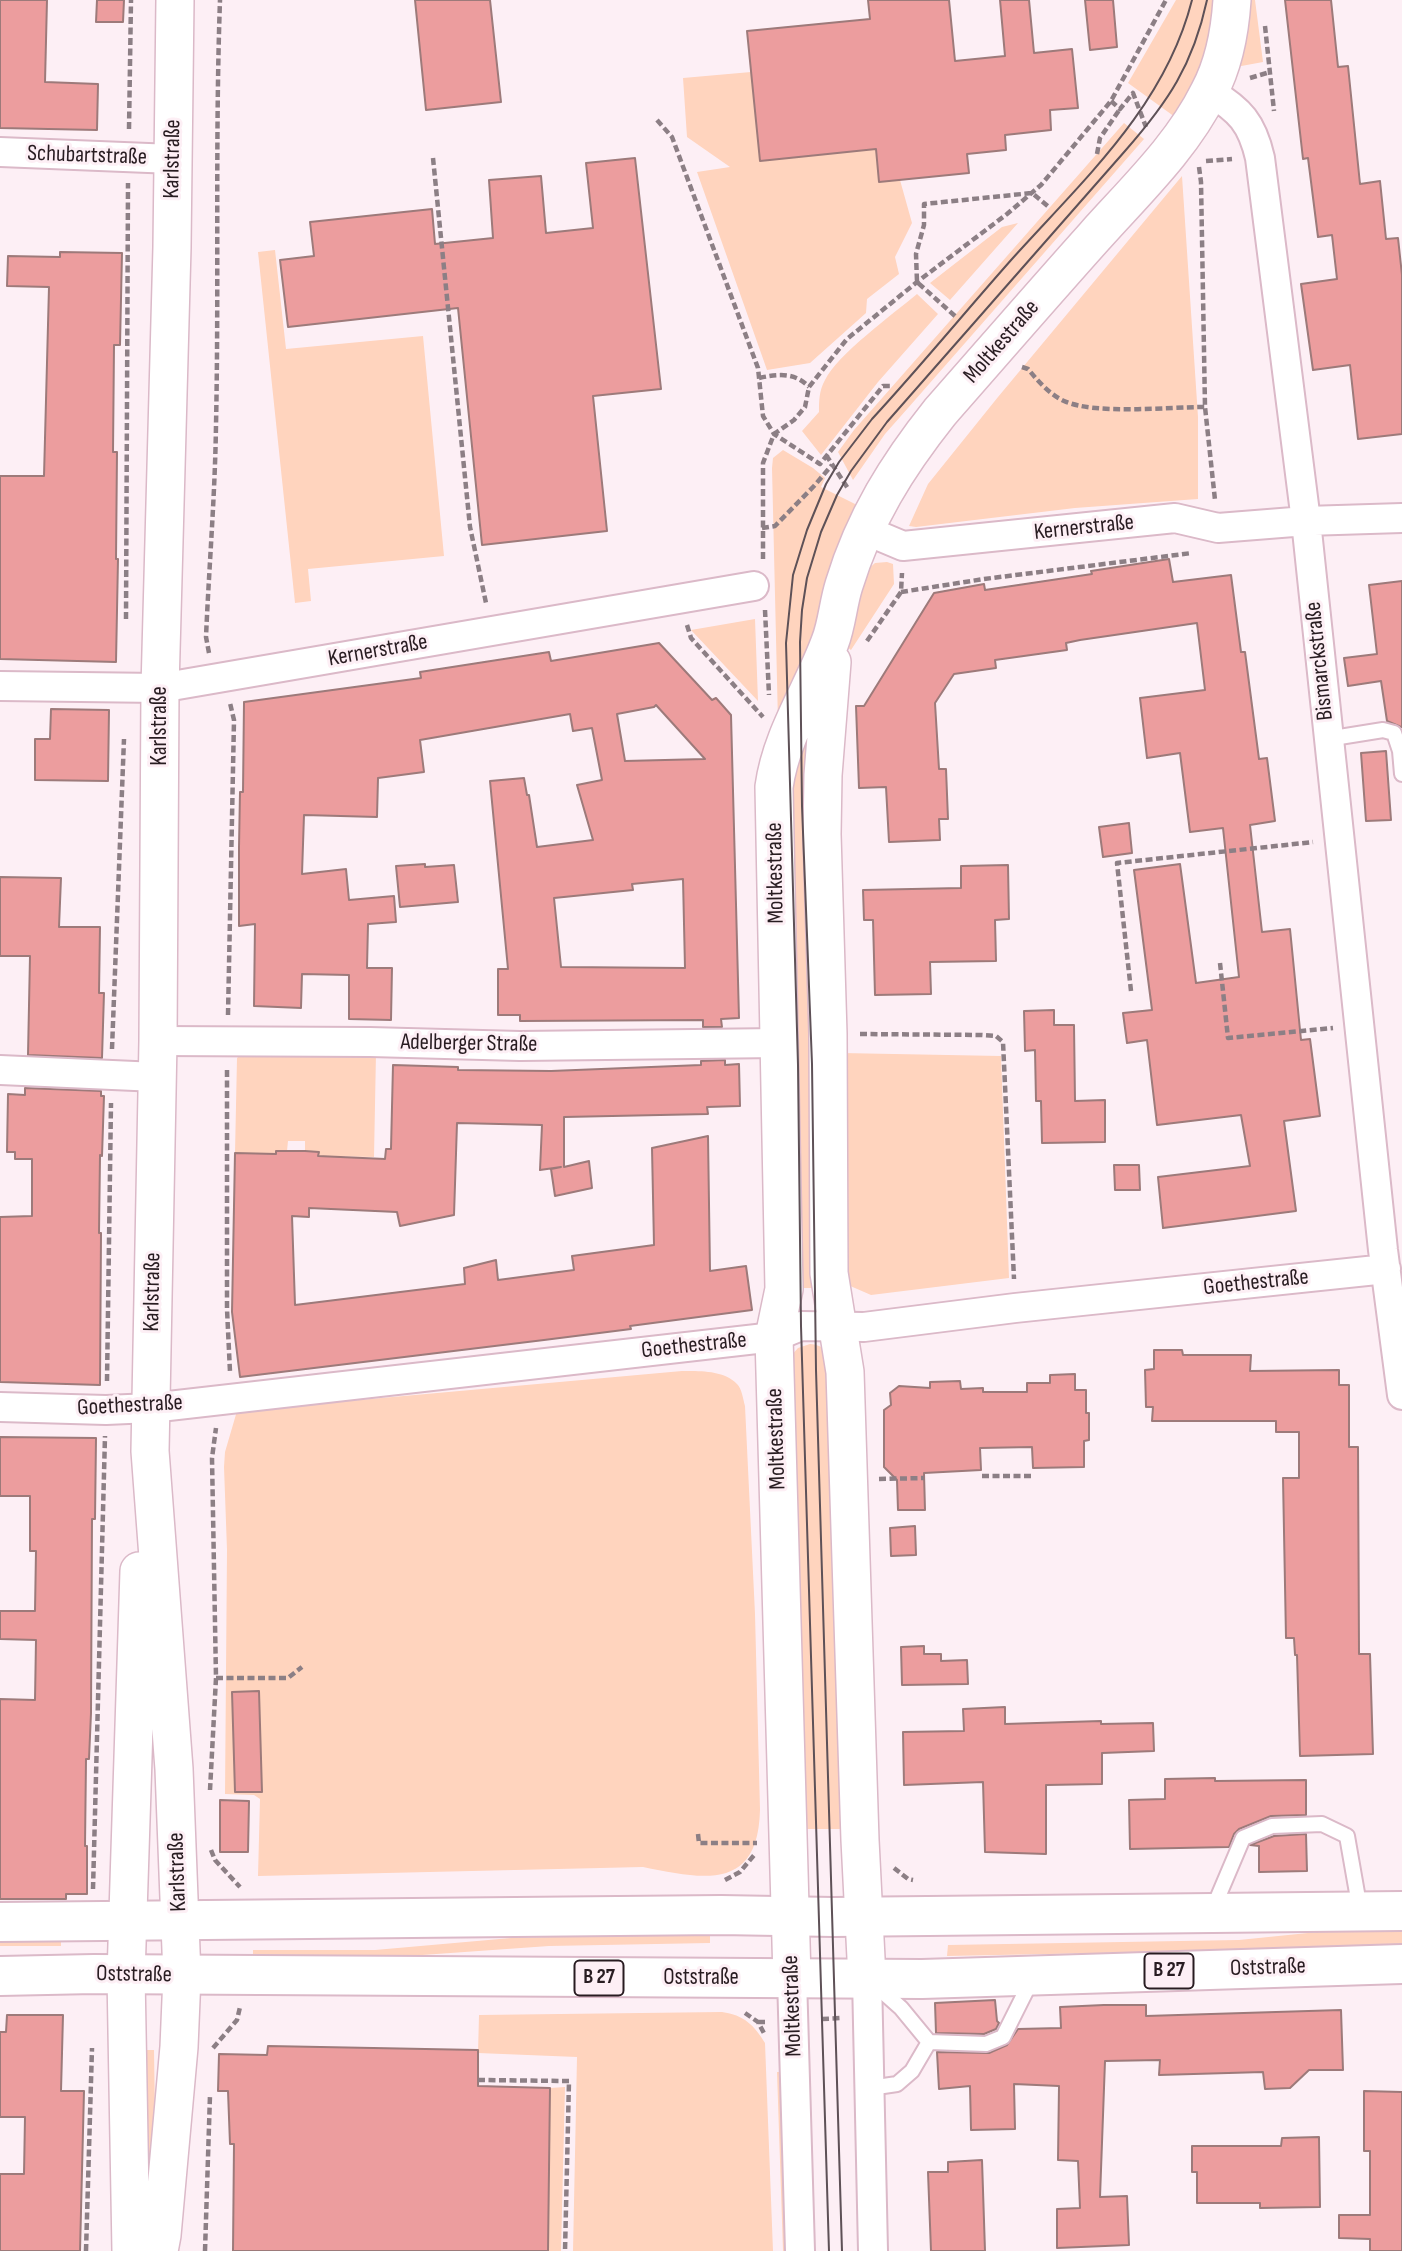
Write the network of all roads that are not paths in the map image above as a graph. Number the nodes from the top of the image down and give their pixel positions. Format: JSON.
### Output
{"nodes":[{"id":1,"x":175,"y":0,"type":"edge"},
{"id":2,"x":1232,"y":0,"type":"edge"},
{"id":3,"x":1210,"y":92,"type":"junction"},
{"id":4,"x":0,"y":152,"type":"edge"},
{"id":5,"x":173,"y":159,"type":"junction"},
{"id":6,"x":1402,"y":518,"type":"edge"},
{"id":7,"x":1306,"y":521,"type":"junction"},
{"id":8,"x":865,"y":530,"type":"junction"},
{"id":9,"x":760,"y":585,"type":"road end"},
{"id":10,"x":831,"y":640,"type":"junction"},
{"id":11,"x":0,"y":685,"type":"edge"},
{"id":12,"x":143,"y":688,"type":"junction"},
{"id":13,"x":1327,"y":740,"type":"junction"},
{"id":14,"x":1402,"y":774,"type":"edge"},
{"id":15,"x":158,"y":1041,"type":"junction"},
{"id":16,"x":780,"y":1042,"type":"junction"},
{"id":17,"x":0,"y":1070,"type":"edge"},
{"id":18,"x":157,"y":1077,"type":"junction"},
{"id":19,"x":1390,"y":1256,"type":"edge"},
{"id":20,"x":837,"y":1327,"type":"junction"},
{"id":21,"x":774,"y":1337,"type":"junction"},
{"id":22,"x":1402,"y":1395,"type":"edge"},
{"id":23,"x":0,"y":1408,"type":"edge"},
{"id":24,"x":150,"y":1408,"type":"junction"},
{"id":25,"x":150,"y":1451,"type":"junction"},
{"id":26,"x":1388,"y":1909,"type":"edge"},
{"id":27,"x":1212,"y":1913,"type":"junction"},
{"id":28,"x":790,"y":1916,"type":"junction"},
{"id":29,"x":864,"y":1917,"type":"junction"},
{"id":30,"x":180,"y":1920,"type":"junction"},
{"id":31,"x":110,"y":1921,"type":"junction"},
{"id":32,"x":0,"y":1922,"type":"edge"},
{"id":33,"x":1402,"y":1964,"type":"edge"},
{"id":34,"x":126,"y":1975,"type":"junction"},
{"id":35,"x":0,"y":1976,"type":"edge"},
{"id":36,"x":182,"y":1976,"type":"junction"},
{"id":37,"x":1033,"y":1976,"type":"junction"},
{"id":38,"x":792,"y":1978,"type":"junction"},
{"id":39,"x":867,"y":1978,"type":"junction"},
{"id":40,"x":929,"y":2042,"type":"junction"},
{"id":41,"x":870,"y":2088,"type":"junction"},
{"id":42,"x":131,"y":2251,"type":"edge"},
{"id":43,"x":159,"y":2251,"type":"edge"},
{"id":44,"x":800,"y":2251,"type":"edge"},
{"id":45,"x":873,"y":2251,"type":"edge"}],
"edges":[{"from":1,"to":5,"type":"street","name":"Karlstraße"},
{"from":2,"to":3,"type":"street"},
{"from":3,"to":7,"type":"street","name":"Bismarckstraße"},
{"from":3,"to":8,"type":"street","name":"Moltkestraße"},
{"from":4,"to":5,"type":"street","name":"Schubartstraße"},
{"from":5,"to":12,"type":"street","name":"Karlstraße"},
{"from":6,"to":7,"type":"street","name":"Kernerstraße"},
{"from":7,"to":8,"type":"street","name":"Kernerstraße"},
{"from":7,"to":13,"type":"street","name":"Bismarckstraße"},
{"from":8,"to":10,"type":"street","name":"Moltkestraße"},
{"from":9,"to":12,"type":"street","name":"Kernerstraße"},
{"from":10,"to":16,"type":"street","name":"Moltkestraße"},
{"from":10,"to":20,"type":"street","name":"Moltkestraße"},
{"from":11,"to":12,"type":"street","name":"Kernerstraße"},
{"from":12,"to":15,"type":"street","name":"Karlstraße"},
{"from":13,"to":14,"type":"lane"},
{"from":13,"to":19,"type":"street","name":"Bismarckstraße"},
{"from":15,"to":16,"type":"street","name":"Adelberger Straße"},
{"from":15,"to":18,"type":"street","name":"Karlstraße"},
{"from":16,"to":21,"type":"street","name":"Moltkestraße"},
{"from":17,"to":18,"type":"street"},
{"from":18,"to":24,"type":"street","name":"Karlstraße"},
{"from":19,"to":20,"type":"street","name":"Goethestraße"},
{"from":19,"to":22,"type":"street","name":"Bismarckstraße"},
{"from":20,"to":21,"type":"street","name":"Goethestraße"},
{"from":20,"to":29,"type":"street","name":"Moltkestraße"},
{"from":21,"to":24,"type":"street","name":"Goethestraße"},
{"from":21,"to":28,"type":"street","name":"Moltkestraße"},
{"from":23,"to":24,"type":"street","name":"Goethestraße"},
{"from":24,"to":25,"type":"street","name":"Karlstraße"},
{"from":25,"to":30,"type":"street","name":"Karlstraße"},
{"from":25,"to":31,"type":"street","name":"Karlstraße"},
{"from":26,"to":27,"type":"main road"},
{"from":26,"to":27,"type":"lane"},
{"from":27,"to":29,"type":"main road"},
{"from":28,"to":29,"type":"main road"},
{"from":28,"to":30,"type":"main road"},
{"from":28,"to":38,"type":"street","name":"Moltkestraße"},
{"from":29,"to":39,"type":"street","name":"Moltkestraße"},
{"from":30,"to":31,"type":"main road"},
{"from":30,"to":36,"type":"street","name":"Karlstraße"},
{"from":31,"to":32,"type":"main road"},
{"from":31,"to":34,"type":"street","name":"Karlstraße"},
{"from":33,"to":37,"type":"main road","name":"Oststraße","number":"B 27"},
{"from":34,"to":35,"type":"main road","name":"Oststraße","number":"B 27"},
{"from":34,"to":36,"type":"main road","name":"Oststraße","number":"B 27"},
{"from":34,"to":42,"type":"street","name":"Karlstraße"},
{"from":36,"to":38,"type":"main road","name":"Oststraße","number":"B 27"},
{"from":36,"to":43,"type":"street","name":"Karlstraße"},
{"from":37,"to":39,"type":"main road","name":"Oststraße","number":"B 27"},
{"from":37,"to":40,"type":"lane"},
{"from":38,"to":39,"type":"main road","name":"Oststraße","number":"B 27"},
{"from":38,"to":44,"type":"street","name":"Moltkestraße"},
{"from":39,"to":40,"type":"lane"},
{"from":39,"to":41,"type":"street","name":"Moltkestraße"},
{"from":40,"to":41,"type":"lane"},
{"from":41,"to":45,"type":"street","name":"Moltkestraße"}]}
